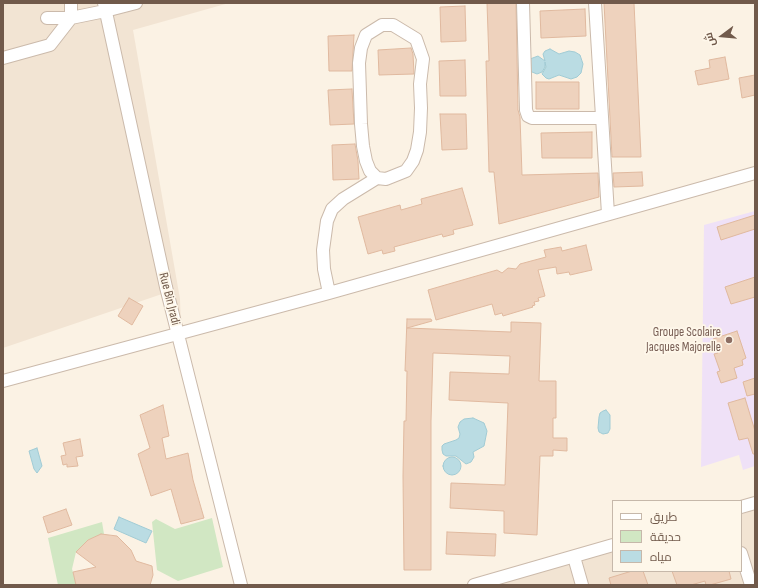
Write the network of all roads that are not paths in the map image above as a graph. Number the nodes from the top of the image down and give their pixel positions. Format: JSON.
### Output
{"nodes":[{"id":1,"x":70,"y":3,"type":"edge"},
{"id":2,"x":136,"y":3,"type":"edge"},
{"id":3,"x":523,"y":3,"type":"edge"},
{"id":4,"x":595,"y":3,"type":"edge"},
{"id":5,"x":105,"y":7,"type":"edge"},
{"id":6,"x":47,"y":18,"type":"dead end"},
{"id":7,"x":71,"y":18,"type":"junction"},
{"id":8,"x":3,"y":58,"type":"edge"},
{"id":9,"x":602,"y":118,"type":"junction"},
{"id":10,"x":755,"y":173,"type":"edge"},
{"id":11,"x":377,"y":178,"type":"junction"},
{"id":12,"x":608,"y":214,"type":"junction"},
{"id":13,"x":329,"y":293,"type":"junction"},
{"id":14,"x":178,"y":334,"type":"junction"},
{"id":15,"x":3,"y":381,"type":"edge"},
{"id":16,"x":755,"y":503,"type":"edge"},
{"id":17,"x":742,"y":507,"type":"edge"},
{"id":18,"x":612,"y":545,"type":"edge"},
{"id":19,"x":742,"y":556,"type":"edge"},
{"id":20,"x":574,"y":557,"type":"junction"},
{"id":21,"x":241,"y":585,"type":"edge"},
{"id":22,"x":474,"y":585,"type":"edge"},
{"id":23,"x":582,"y":585,"type":"edge"},
{"id":24,"x":751,"y":585,"type":"edge"}],
"edges":[{"from":1,"to":7,"type":"street"},
{"from":2,"to":5,"type":"street"},
{"from":3,"to":9,"type":"street"},
{"from":4,"to":9,"type":"street"},
{"from":5,"to":7,"type":"street"},
{"from":5,"to":14,"type":"street","name":"Rue Bin Jradi"},
{"from":6,"to":7,"type":"street"},
{"from":7,"to":8,"type":"street"},
{"from":9,"to":12,"type":"street"},
{"from":10,"to":12,"type":"street"},
{"from":11,"to":11,"type":"street"},
{"from":11,"to":13,"type":"street"},
{"from":12,"to":13,"type":"street"},
{"from":13,"to":14,"type":"street"},
{"from":14,"to":15,"type":"street"},
{"from":14,"to":21,"type":"street","name":"Rue Bin Jradi"},
{"from":16,"to":17,"type":"street"},
{"from":18,"to":20,"type":"street"},
{"from":19,"to":24,"type":"street"},
{"from":20,"to":22,"type":"street"},
{"from":20,"to":23,"type":"street"}]}
